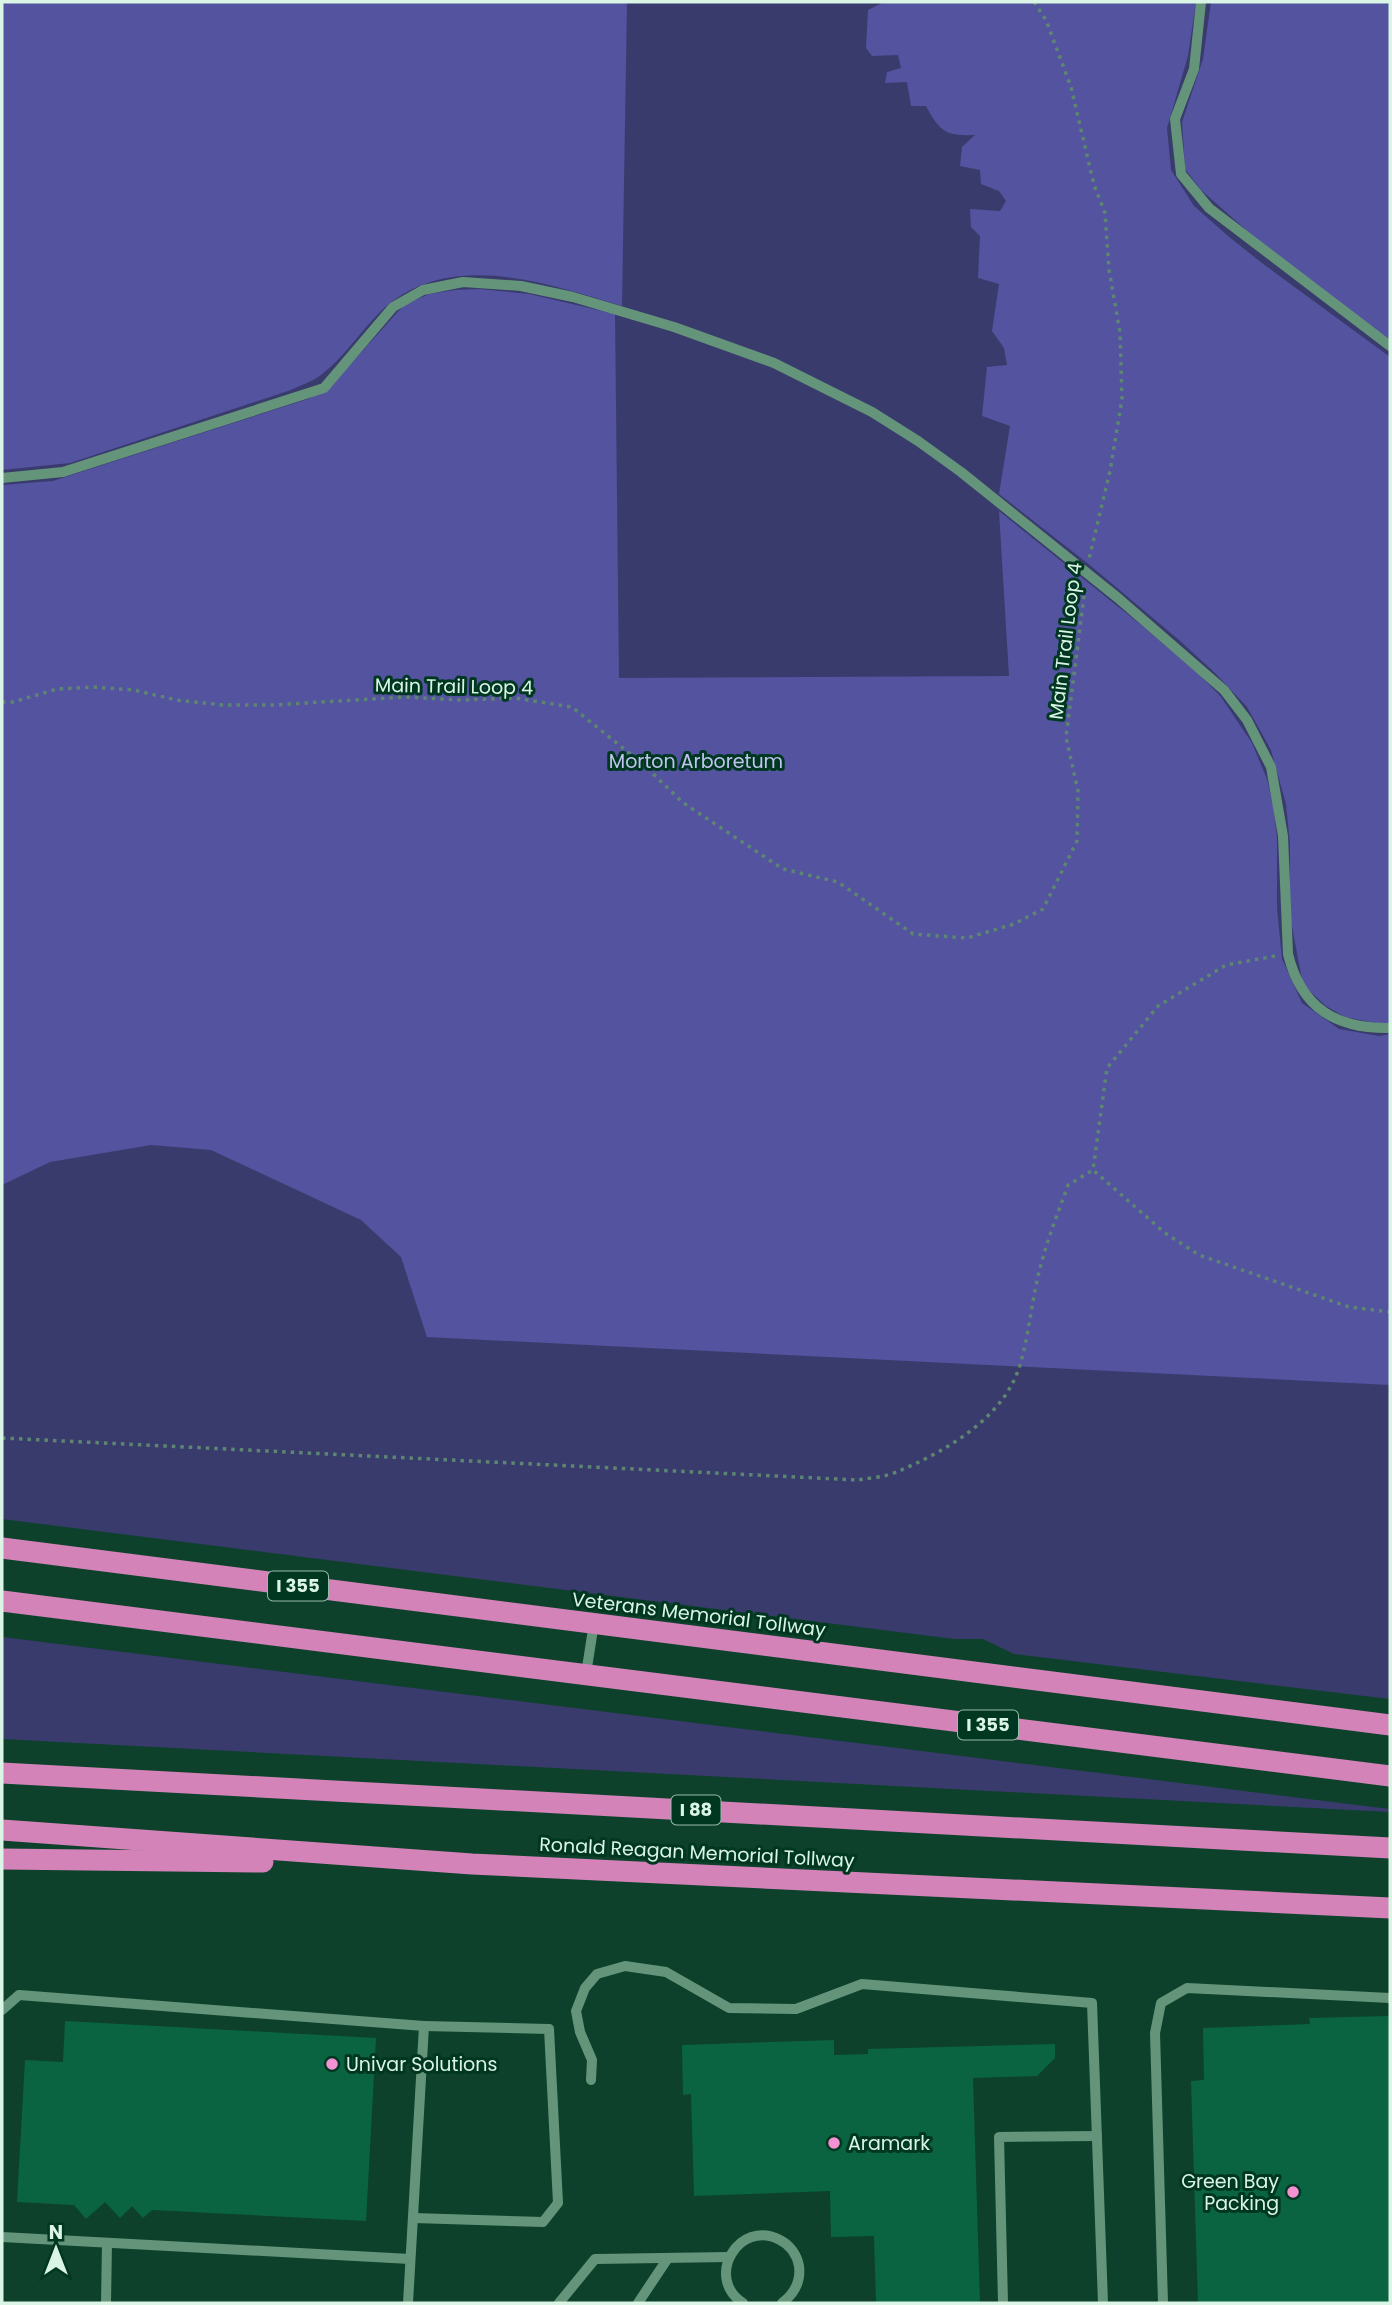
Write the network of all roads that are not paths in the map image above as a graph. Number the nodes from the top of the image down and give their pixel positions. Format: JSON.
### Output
{"nodes":[{"id":1,"x":1201,"y":2,"type":"edge"},
{"id":2,"x":1390,"y":346,"type":"edge"},
{"id":3,"x":2,"y":478,"type":"edge"},
{"id":4,"x":1390,"y":1027,"type":"edge"},
{"id":5,"x":2,"y":1549,"type":"edge"},
{"id":6,"x":2,"y":1601,"type":"edge"},
{"id":7,"x":594,"y":1623,"type":"junction"},
{"id":8,"x":586,"y":1674,"type":"junction"},
{"id":9,"x":1390,"y":1725,"type":"edge"},
{"id":10,"x":2,"y":1773,"type":"edge"},
{"id":11,"x":1390,"y":1776,"type":"edge"},
{"id":12,"x":2,"y":1830,"type":"edge"},
{"id":13,"x":1390,"y":1848,"type":"edge"},
{"id":14,"x":2,"y":1859,"type":"edge"},
{"id":15,"x":472,"y":1864,"type":"junction"},
{"id":16,"x":1390,"y":1908,"type":"edge"},
{"id":17,"x":1390,"y":1998,"type":"edge"},
{"id":18,"x":2,"y":2010,"type":"edge"},
{"id":19,"x":424,"y":2025,"type":"junction"},
{"id":20,"x":590,"y":2080,"type":"dead end"},
{"id":21,"x":1097,"y":2136,"type":"junction"},
{"id":22,"x":413,"y":2218,"type":"junction"},
{"id":23,"x":2,"y":2237,"type":"edge"},
{"id":24,"x":107,"y":2242,"type":"junction"},
{"id":25,"x":728,"y":2257,"type":"junction"},
{"id":26,"x":668,"y":2258,"type":"junction"},
{"id":27,"x":410,"y":2259,"type":"junction"},
{"id":28,"x":106,"y":2303,"type":"edge"},
{"id":29,"x":408,"y":2303,"type":"edge"},
{"id":30,"x":559,"y":2303,"type":"edge"},
{"id":31,"x":638,"y":2303,"type":"edge"},
{"id":32,"x":743,"y":2303,"type":"edge"},
{"id":33,"x":782,"y":2303,"type":"edge"},
{"id":34,"x":1003,"y":2303,"type":"edge"},
{"id":35,"x":1103,"y":2303,"type":"edge"},
{"id":36,"x":1163,"y":2303,"type":"edge"}],
"edges":[{"from":1,"to":2,"type":"lane"},
{"from":3,"to":4,"type":"lane"},
{"from":5,"to":7,"type":"highway","name":"Veterans Memorial Tollway","number":"I 355"},
{"from":6,"to":8,"type":"highway","number":"I 355"},
{"from":7,"to":8,"type":"lane"},
{"from":7,"to":9,"type":"highway","name":"Veterans Memorial Tollway","number":"I 355"},
{"from":8,"to":11,"type":"highway","number":"I 355"},
{"from":10,"to":13,"type":"highway","number":"I 88"},
{"from":12,"to":15,"type":"highway","name":"Ronald Reagan Memorial Tollway"},
{"from":14,"to":15,"type":"highway"},
{"from":15,"to":16,"type":"highway","name":"Ronald Reagan Memorial Tollway"},
{"from":17,"to":36,"type":"lane"},
{"from":18,"to":19,"type":"lane"},
{"from":19,"to":22,"type":"lane"},
{"from":19,"to":22,"type":"lane"},
{"from":20,"to":21,"type":"lane"},
{"from":21,"to":34,"type":"lane"},
{"from":21,"to":35,"type":"lane"},
{"from":22,"to":27,"type":"lane"},
{"from":23,"to":24,"type":"lane"},
{"from":24,"to":27,"type":"lane"},
{"from":24,"to":28,"type":"lane"},
{"from":25,"to":26,"type":"lane"},
{"from":25,"to":32,"type":"lane"},
{"from":25,"to":33,"type":"lane"},
{"from":26,"to":30,"type":"lane"},
{"from":26,"to":31,"type":"lane"},
{"from":27,"to":29,"type":"lane"}]}
